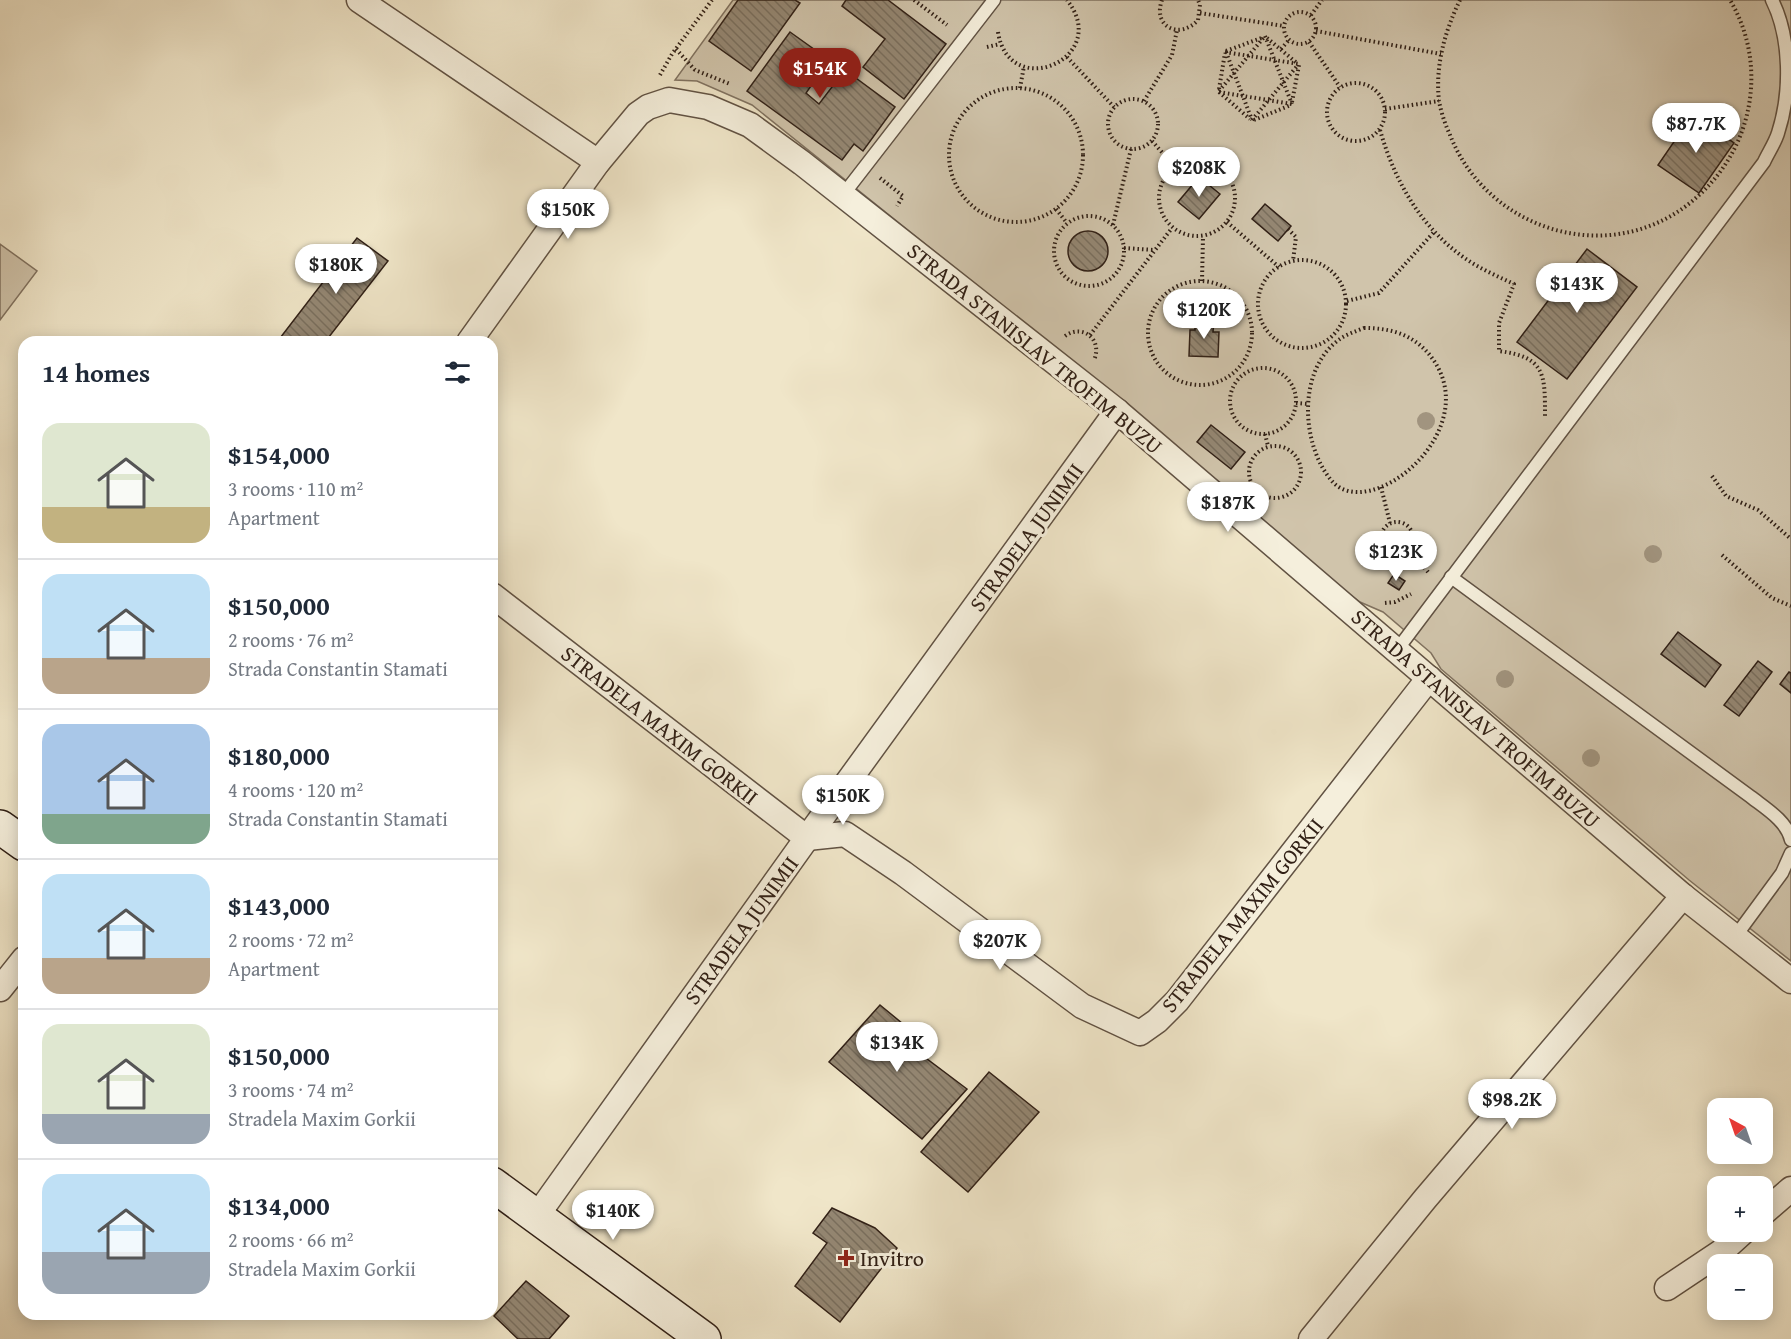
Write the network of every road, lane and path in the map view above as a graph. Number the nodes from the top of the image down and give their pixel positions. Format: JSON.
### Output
{"nodes":[{"id":1,"x":359,"y":0,"type":"edge"},
{"id":2,"x":712,"y":0,"type":"edge"},
{"id":3,"x":994,"y":0,"type":"edge"},
{"id":4,"x":1067,"y":0,"type":"edge"},
{"id":5,"x":1161,"y":0,"type":"edge"},
{"id":6,"x":1198,"y":0,"type":"edge"},
{"id":7,"x":1322,"y":0,"type":"edge"},
{"id":8,"x":1460,"y":0,"type":"edge"},
{"id":9,"x":1730,"y":0,"type":"edge"},
{"id":10,"x":1772,"y":0,"type":"edge"},
{"id":11,"x":1200,"y":13,"type":"junction"},
{"id":12,"x":1311,"y":15,"type":"junction"},
{"id":13,"x":998,"y":22,"type":"dead end"},
{"id":14,"x":1284,"y":26,"type":"junction"},
{"id":15,"x":1177,"y":30,"type":"junction"},
{"id":16,"x":1316,"y":31,"type":"junction"},
{"id":17,"x":1265,"y":36,"type":"junction"},
{"id":18,"x":1289,"y":40,"type":"junction"},
{"id":19,"x":1309,"y":42,"type":"junction"},
{"id":20,"x":1281,"y":49,"type":"junction"},
{"id":21,"x":1225,"y":52,"type":"junction"},
{"id":22,"x":1441,"y":54,"type":"junction"},
{"id":23,"x":1067,"y":57,"type":"junction"},
{"id":24,"x":1299,"y":64,"type":"junction"},
{"id":25,"x":1024,"y":66,"type":"junction"},
{"id":26,"x":1340,"y":87,"type":"junction"},
{"id":27,"x":1020,"y":88,"type":"junction"},
{"id":28,"x":1219,"y":92,"type":"junction"},
{"id":29,"x":1143,"y":101,"type":"junction"},
{"id":30,"x":1439,"y":101,"type":"junction"},
{"id":31,"x":1292,"y":104,"type":"junction"},
{"id":32,"x":1114,"y":107,"type":"junction"},
{"id":33,"x":1385,"y":109,"type":"junction"},
{"id":34,"x":638,"y":114,"type":"junction"},
{"id":35,"x":1252,"y":120,"type":"junction"},
{"id":36,"x":1380,"y":130,"type":"junction"},
{"id":37,"x":1152,"y":141,"type":"junction"},
{"id":38,"x":1131,"y":149,"type":"junction"},
{"id":39,"x":598,"y":162,"type":"junction"},
{"id":40,"x":1175,"y":166,"type":"junction"},
{"id":41,"x":843,"y":195,"type":"junction"},
{"id":42,"x":1056,"y":209,"type":"junction"},
{"id":43,"x":1227,"y":222,"type":"junction"},
{"id":44,"x":1068,"y":223,"type":"junction"},
{"id":45,"x":1113,"y":225,"type":"junction"},
{"id":46,"x":1172,"y":228,"type":"junction"},
{"id":47,"x":1288,"y":229,"type":"dead end"},
{"id":48,"x":1434,"y":232,"type":"junction"},
{"id":49,"x":1203,"y":236,"type":"junction"},
{"id":50,"x":1124,"y":248,"type":"junction"},
{"id":51,"x":1155,"y":250,"type":"junction"},
{"id":52,"x":1293,"y":261,"type":"junction"},
{"id":53,"x":1278,"y":267,"type":"junction"},
{"id":54,"x":1202,"y":281,"type":"junction"},
{"id":55,"x":1347,"y":301,"type":"junction"},
{"id":56,"x":1260,"y":318,"type":"junction"},
{"id":57,"x":1251,"y":320,"type":"junction"},
{"id":58,"x":1090,"y":335,"type":"junction"},
{"id":59,"x":473,"y":336,"type":"edge"},
{"id":60,"x":1332,"y":338,"type":"junction"},
{"id":61,"x":1060,"y":341,"type":"dead end"},
{"id":62,"x":1335,"y":343,"type":"junction"},
{"id":63,"x":1090,"y":366,"type":"dead end"},
{"id":64,"x":1234,"y":372,"type":"junction"},
{"id":65,"x":1239,"y":378,"type":"junction"},
{"id":66,"x":1296,"y":403,"type":"junction"},
{"id":67,"x":1309,"y":404,"type":"junction"},
{"id":68,"x":1117,"y":411,"type":"junction"},
{"id":69,"x":1545,"y":418,"type":"dead end"},
{"id":70,"x":1265,"y":434,"type":"junction"},
{"id":71,"x":1268,"y":446,"type":"junction"},
{"id":72,"x":1712,"y":477,"type":"dead end"},
{"id":73,"x":1381,"y":487,"type":"junction"},
{"id":74,"x":1390,"y":523,"type":"junction"},
{"id":75,"x":1791,"y":539,"type":"edge"},
{"id":76,"x":1722,"y":555,"type":"dead end"},
{"id":77,"x":1451,"y":577,"type":"junction"},
{"id":78,"x":498,"y":601,"type":"edge"},
{"id":79,"x":1791,"y":606,"type":"edge"},
{"id":80,"x":1397,"y":650,"type":"junction"},
{"id":81,"x":1429,"y":678,"type":"junction"},
{"id":82,"x":0,"y":827,"type":"edge"},
{"id":83,"x":807,"y":838,"type":"junction"},
{"id":84,"x":18,"y":840,"type":"edge"},
{"id":85,"x":1791,"y":840,"type":"edge"},
{"id":86,"x":1791,"y":853,"type":"edge"},
{"id":87,"x":1683,"y":896,"type":"junction"},
{"id":88,"x":1735,"y":937,"type":"junction"},
{"id":89,"x":18,"y":966,"type":"edge"},
{"id":90,"x":1791,"y":981,"type":"edge"},
{"id":91,"x":0,"y":989,"type":"edge"},
{"id":92,"x":498,"y":1188,"type":"edge"},
{"id":93,"x":1791,"y":1189,"type":"edge"},
{"id":94,"x":1773,"y":1205,"type":"edge"},
{"id":95,"x":536,"y":1217,"type":"junction"},
{"id":96,"x":1732,"y":1242,"type":"edge"},
{"id":97,"x":1667,"y":1288,"type":"dead end"},
{"id":98,"x":704,"y":1339,"type":"edge"},
{"id":99,"x":1311,"y":1339,"type":"edge"}],
"edges":[{"from":1,"to":39,"type":"street"},
{"from":2,"to":34,"type":"path"},
{"from":3,"to":41,"type":"lane"},
{"from":4,"to":23,"type":"path"},
{"from":5,"to":15,"type":"path"},
{"from":6,"to":11,"type":"path"},
{"from":7,"to":12,"type":"path"},
{"from":8,"to":22,"type":"path"},
{"from":9,"to":30,"type":"path"},
{"from":10,"to":77,"type":"lane"},
{"from":11,"to":14,"type":"path"},
{"from":11,"to":15,"type":"path"},
{"from":12,"to":14,"type":"path"},
{"from":12,"to":16,"type":"path"},
{"from":13,"to":25,"type":"path"},
{"from":14,"to":18,"type":"path"},
{"from":15,"to":29,"type":"path"},
{"from":16,"to":19,"type":"path"},
{"from":16,"to":22,"type":"path"},
{"from":17,"to":20,"type":"path"},
{"from":17,"to":21,"type":"path"},
{"from":17,"to":28,"type":"path"},
{"from":17,"to":31,"type":"path"},
{"from":18,"to":19,"type":"path"},
{"from":18,"to":20,"type":"path"},
{"from":19,"to":26,"type":"path"},
{"from":20,"to":24,"type":"path"},
{"from":21,"to":24,"type":"path"},
{"from":21,"to":28,"type":"path"},
{"from":21,"to":35,"type":"path"},
{"from":22,"to":30,"type":"path"},
{"from":23,"to":25,"type":"path"},
{"from":23,"to":32,"type":"path"},
{"from":24,"to":31,"type":"path"},
{"from":24,"to":35,"type":"path"},
{"from":25,"to":27,"type":"path"},
{"from":26,"to":33,"type":"path"},
{"from":26,"to":36,"type":"path"},
{"from":27,"to":42,"type":"path"},
{"from":27,"to":42,"type":"path"},
{"from":28,"to":31,"type":"path"},
{"from":28,"to":35,"type":"path"},
{"from":29,"to":32,"type":"path"},
{"from":29,"to":37,"type":"path"},
{"from":30,"to":33,"type":"path"},
{"from":31,"to":35,"type":"path"},
{"from":32,"to":38,"type":"path"},
{"from":33,"to":36,"type":"path"},
{"from":34,"to":39,"type":"street"},
{"from":34,"to":41,"type":"street","name":"STRADA STANISLAV TROFIM BUZU"},
{"from":36,"to":48,"type":"path"},
{"from":37,"to":38,"type":"path"},
{"from":37,"to":40,"type":"path"},
{"from":38,"to":45,"type":"path"},
{"from":39,"to":59,"type":"street"},
{"from":40,"to":43,"type":"path"},
{"from":40,"to":46,"type":"path"},
{"from":41,"to":68,"type":"street","name":"STRADA STANISLAV TROFIM BUZU"},
{"from":42,"to":44,"type":"path"},
{"from":43,"to":49,"type":"path"},
{"from":43,"to":53,"type":"path"},
{"from":44,"to":45,"type":"path"},
{"from":44,"to":50,"type":"path"},
{"from":45,"to":50,"type":"path"},
{"from":46,"to":49,"type":"path"},
{"from":46,"to":51,"type":"path"},
{"from":47,"to":52,"type":"path"},
{"from":48,"to":55,"type":"path"},
{"from":48,"to":69,"type":"path"},
{"from":49,"to":54,"type":"path"},
{"from":50,"to":51,"type":"path"},
{"from":51,"to":58,"type":"path"},
{"from":52,"to":53,"type":"path"},
{"from":52,"to":55,"type":"path"},
{"from":53,"to":56,"type":"path"},
{"from":54,"to":57,"type":"path"},
{"from":54,"to":64,"type":"path"},
{"from":55,"to":60,"type":"path"},
{"from":56,"to":57,"type":"path"},
{"from":56,"to":60,"type":"path"},
{"from":57,"to":64,"type":"path"},
{"from":58,"to":61,"type":"path"},
{"from":58,"to":63,"type":"path"},
{"from":60,"to":62,"type":"path"},
{"from":62,"to":67,"type":"path"},
{"from":62,"to":73,"type":"path"},
{"from":64,"to":65,"type":"path"},
{"from":65,"to":66,"type":"path"},
{"from":65,"to":70,"type":"path"},
{"from":66,"to":67,"type":"path"},
{"from":66,"to":70,"type":"path"},
{"from":67,"to":73,"type":"path"},
{"from":68,"to":80,"type":"street","name":"STRADA STANISLAV TROFIM BUZU"},
{"from":68,"to":83,"type":"street","name":"STRADELA JUNIMII"},
{"from":70,"to":71,"type":"path"},
{"from":71,"to":71,"type":"path"},
{"from":72,"to":75,"type":"path"},
{"from":73,"to":74,"type":"path"},
{"from":74,"to":74,"type":"path"},
{"from":76,"to":79,"type":"path"},
{"from":77,"to":80,"type":"lane"},
{"from":77,"to":85,"type":"lane"},
{"from":78,"to":83,"type":"street","name":"STRADELA MAXIM GORKII"},
{"from":80,"to":81,"type":"street","name":"STRADA STANISLAV TROFIM BUZU"},
{"from":81,"to":83,"type":"street","name":"STRADELA MAXIM GORKII"},
{"from":81,"to":87,"type":"street","name":"STRADA STANISLAV TROFIM BUZU"},
{"from":82,"to":84,"type":"main road"},
{"from":83,"to":95,"type":"street","name":"STRADELA JUNIMII"},
{"from":86,"to":88,"type":"lane"},
{"from":87,"to":88,"type":"street","name":"STRADA STANISLAV TROFIM BUZU"},
{"from":87,"to":99,"type":"street"},
{"from":88,"to":90,"type":"street","name":"STRADA STANISLAV TROFIM BUZU"},
{"from":89,"to":91,"type":"street"},
{"from":92,"to":95,"type":"main road"},
{"from":93,"to":94,"type":"street"},
{"from":95,"to":98,"type":"main road"},
{"from":96,"to":97,"type":"street"}]}
